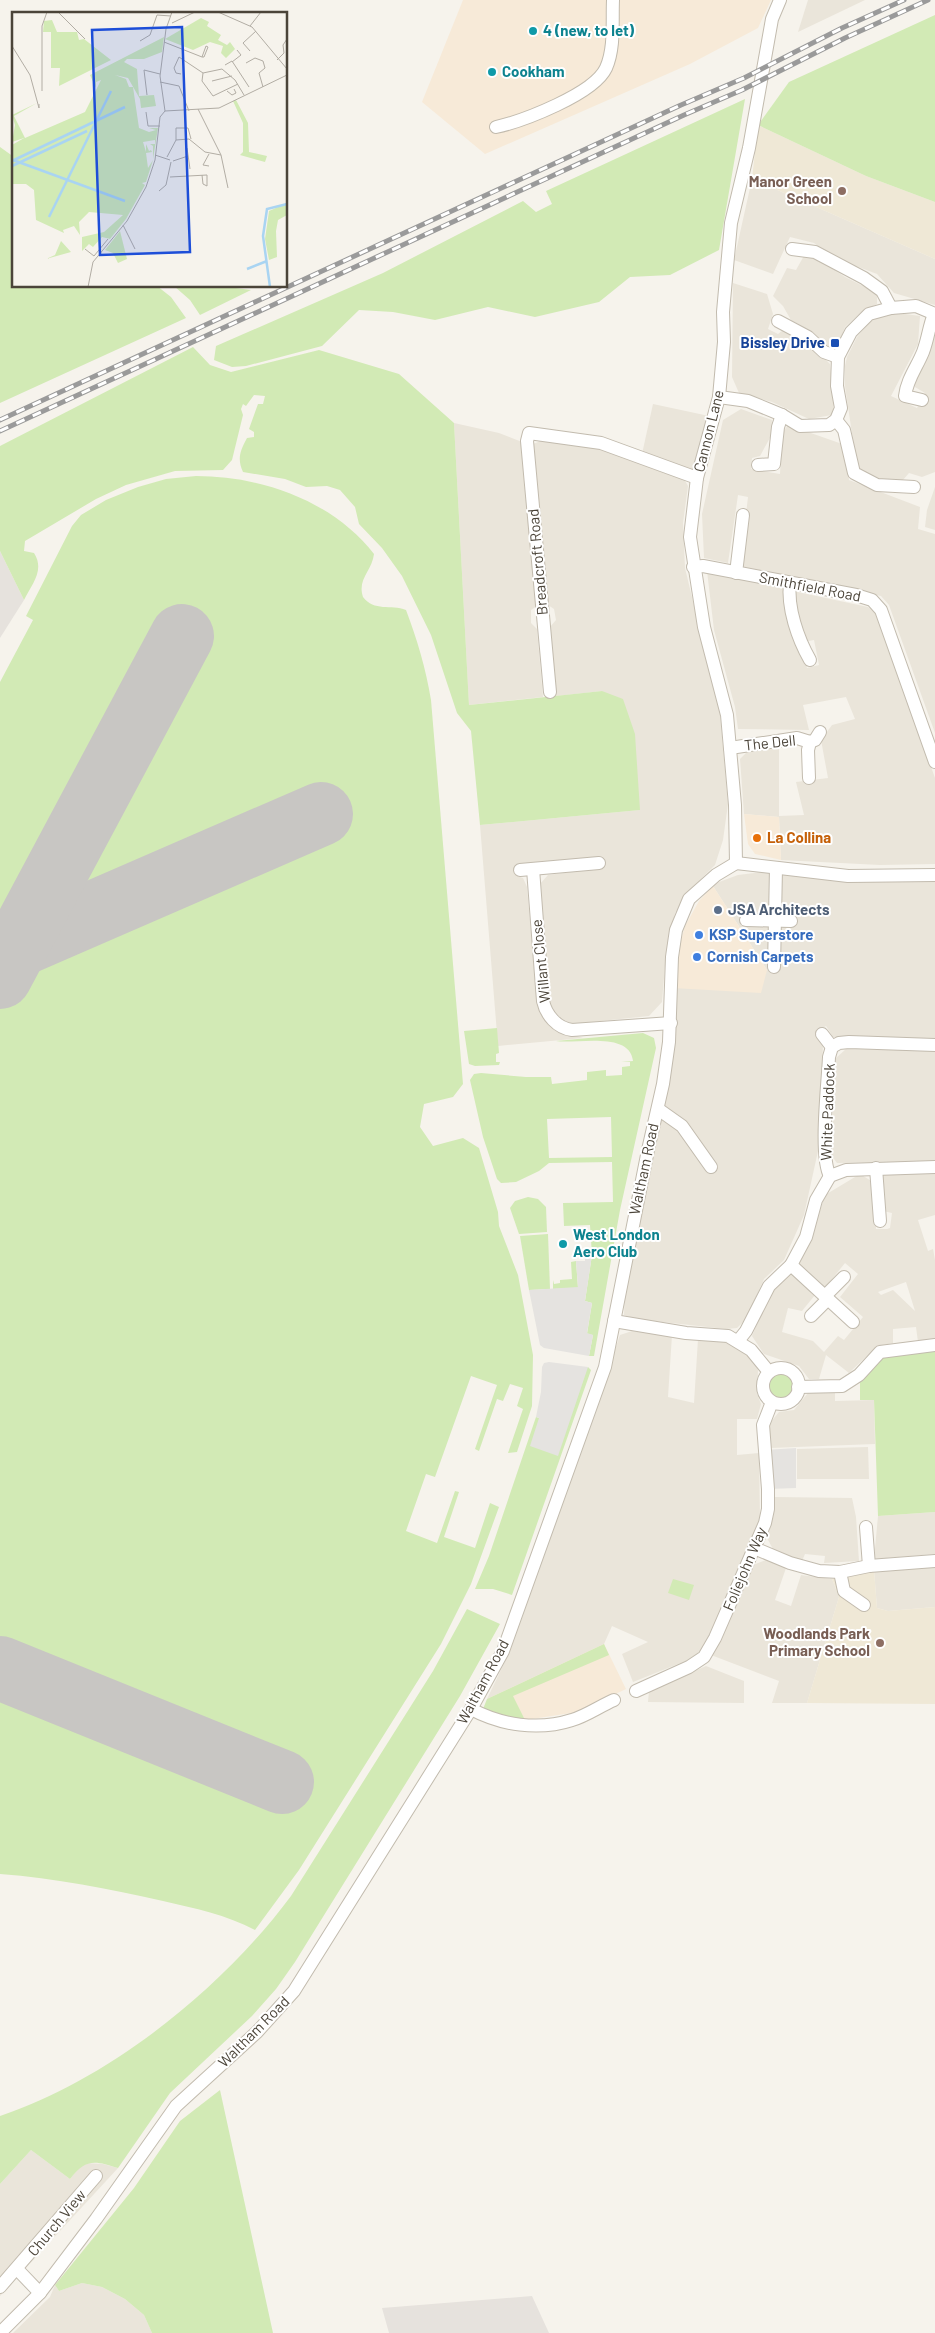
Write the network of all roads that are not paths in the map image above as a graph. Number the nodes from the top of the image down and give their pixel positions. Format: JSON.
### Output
{"nodes":[{"id":1,"x":613,"y":0,"type":"edge"},
{"id":2,"x":780,"y":0,"type":"edge"},
{"id":3,"x":496,"y":128,"type":"dead end"},
{"id":4,"x":792,"y":249,"type":"dead end"},
{"id":5,"x":891,"y":308,"type":"junction"},
{"id":6,"x":935,"y":314,"type":"edge"},
{"id":7,"x":778,"y":321,"type":"dead end"},
{"id":8,"x":838,"y":357,"type":"junction"},
{"id":9,"x":719,"y":397,"type":"junction"},
{"id":10,"x":922,"y":400,"type":"dead end"},
{"id":11,"x":782,"y":415,"type":"junction"},
{"id":12,"x":836,"y":420,"type":"junction"},
{"id":13,"x":758,"y":465,"type":"dead end"},
{"id":14,"x":697,"y":478,"type":"junction"},
{"id":15,"x":914,"y":486,"type":"dead end"},
{"id":16,"x":743,"y":515,"type":"dead end"},
{"id":17,"x":693,"y":567,"type":"junction"},
{"id":18,"x":736,"y":573,"type":"junction"},
{"id":19,"x":790,"y":583,"type":"junction"},
{"id":20,"x":810,"y":660,"type":"dead end"},
{"id":21,"x":550,"y":692,"type":"dead end"},
{"id":22,"x":820,"y":732,"type":"dead end"},
{"id":23,"x":810,"y":742,"type":"junction"},
{"id":24,"x":730,"y":748,"type":"junction"},
{"id":25,"x":935,"y":762,"type":"edge"},
{"id":26,"x":809,"y":778,"type":"dead end"},
{"id":27,"x":599,"y":863,"type":"dead end"},
{"id":28,"x":736,"y":863,"type":"junction"},
{"id":29,"x":776,"y":868,"type":"junction"},
{"id":30,"x":935,"y":875,"type":"edge"},
{"id":31,"x":746,"y":920,"type":"dead end"},
{"id":32,"x":774,"y":920,"type":"junction"},
{"id":33,"x":791,"y":921,"type":"dead end"},
{"id":34,"x":774,"y":966,"type":"dead end"},
{"id":35,"x":671,"y":1023,"type":"junction"},
{"id":36,"x":822,"y":1034,"type":"dead end"},
{"id":37,"x":935,"y":1045,"type":"edge"},
{"id":38,"x":832,"y":1047,"type":"junction"},
{"id":39,"x":658,"y":1109,"type":"junction"},
{"id":40,"x":711,"y":1167,"type":"dead end"},
{"id":41,"x":935,"y":1167,"type":"edge"},
{"id":42,"x":876,"y":1168,"type":"junction"},
{"id":43,"x":830,"y":1176,"type":"junction"},
{"id":44,"x":880,"y":1221,"type":"dead end"},
{"id":45,"x":790,"y":1265,"type":"junction"},
{"id":46,"x":844,"y":1277,"type":"dead end"},
{"id":47,"x":826,"y":1298,"type":"junction"},
{"id":48,"x":811,"y":1316,"type":"dead end"},
{"id":49,"x":614,"y":1320,"type":"junction"},
{"id":50,"x":853,"y":1322,"type":"dead end"},
{"id":51,"x":738,"y":1341,"type":"junction"},
{"id":52,"x":935,"y":1345,"type":"edge"},
{"id":53,"x":769,"y":1372,"type":"junction"},
{"id":54,"x":798,"y":1387,"type":"junction"},
{"id":55,"x":772,"y":1402,"type":"junction"},
{"id":56,"x":866,"y":1527,"type":"dead end"},
{"id":57,"x":754,"y":1548,"type":"junction"},
{"id":58,"x":935,"y":1561,"type":"edge"},
{"id":59,"x":869,"y":1566,"type":"junction"},
{"id":60,"x":840,"y":1572,"type":"junction"},
{"id":61,"x":864,"y":1605,"type":"dead end"},
{"id":62,"x":636,"y":1691,"type":"dead end"},
{"id":63,"x":614,"y":1700,"type":"dead end"},
{"id":64,"x":470,"y":1708,"type":"junction"},
{"id":65,"x":96,"y":2176,"type":"dead end"},
{"id":66,"x":17,"y":2269,"type":"junction"},
{"id":67,"x":0,"y":2287,"type":"edge"},
{"id":68,"x":40,"y":2293,"type":"junction"},
{"id":69,"x":0,"y":2333,"type":"edge"}],
"edges":[{"from":1,"to":3,"type":"street"},
{"from":2,"to":9,"type":"street","name":"Cannon Lane"},
{"from":4,"to":5,"type":"street"},
{"from":5,"to":6,"type":"street"},
{"from":5,"to":8,"type":"street"},
{"from":6,"to":10,"type":"street"},
{"from":7,"to":8,"type":"street"},
{"from":8,"to":12,"type":"street"},
{"from":9,"to":11,"type":"street"},
{"from":9,"to":14,"type":"street","name":"Cannon Lane"},
{"from":11,"to":12,"type":"street"},
{"from":11,"to":13,"type":"street"},
{"from":12,"to":15,"type":"street"},
{"from":14,"to":17,"type":"street","name":"Cannon Lane"},
{"from":14,"to":21,"type":"street","name":"Breadcroft Road"},
{"from":16,"to":18,"type":"street"},
{"from":17,"to":18,"type":"street","name":"Smithfield Road"},
{"from":17,"to":24,"type":"street","name":"Cannon Lane"},
{"from":18,"to":19,"type":"street","name":"Smithfield Road"},
{"from":19,"to":20,"type":"street"},
{"from":19,"to":25,"type":"street","name":"Smithfield Road"},
{"from":22,"to":23,"type":"street","name":"The Dell"},
{"from":23,"to":24,"type":"street","name":"The Dell"},
{"from":23,"to":26,"type":"street","name":"The Dell"},
{"from":24,"to":28,"type":"street","name":"Cannon Lane"},
{"from":27,"to":35,"type":"street","name":"Willant Close"},
{"from":28,"to":29,"type":"street"},
{"from":28,"to":35,"type":"street","name":"Waltham Road"},
{"from":29,"to":30,"type":"street"},
{"from":29,"to":32,"type":"street"},
{"from":31,"to":32,"type":"street"},
{"from":32,"to":33,"type":"street"},
{"from":32,"to":34,"type":"street"},
{"from":35,"to":39,"type":"street","name":"Waltham Road"},
{"from":36,"to":38,"type":"street","name":"White Paddock"},
{"from":37,"to":38,"type":"street","name":"White Paddock"},
{"from":38,"to":43,"type":"street","name":"White Paddock"},
{"from":39,"to":40,"type":"street"},
{"from":39,"to":49,"type":"street","name":"Waltham Road"},
{"from":41,"to":42,"type":"street"},
{"from":42,"to":43,"type":"street"},
{"from":42,"to":44,"type":"street"},
{"from":43,"to":45,"type":"street"},
{"from":45,"to":47,"type":"street"},
{"from":45,"to":51,"type":"street"},
{"from":46,"to":47,"type":"street"},
{"from":47,"to":48,"type":"street"},
{"from":47,"to":50,"type":"street"},
{"from":49,"to":51,"type":"street"},
{"from":49,"to":64,"type":"street","name":"Waltham Road"},
{"from":51,"to":53,"type":"street"},
{"from":52,"to":54,"type":"street"},
{"from":53,"to":54,"type":"street"},
{"from":53,"to":55,"type":"street"},
{"from":54,"to":55,"type":"street"},
{"from":55,"to":57,"type":"street","name":"Foliejohn Way"},
{"from":56,"to":59,"type":"street"},
{"from":57,"to":60,"type":"street"},
{"from":57,"to":62,"type":"street","name":"Foliejohn Way"},
{"from":58,"to":59,"type":"street"},
{"from":59,"to":60,"type":"street"},
{"from":60,"to":61,"type":"street"},
{"from":63,"to":64,"type":"street"},
{"from":64,"to":68,"type":"street","name":"Waltham Road"},
{"from":65,"to":66,"type":"street","name":"Church View"},
{"from":66,"to":67,"type":"street","name":"Church View"},
{"from":66,"to":68,"type":"street","name":"Church View"},
{"from":68,"to":69,"type":"street","name":"Waltham Road"}]}
